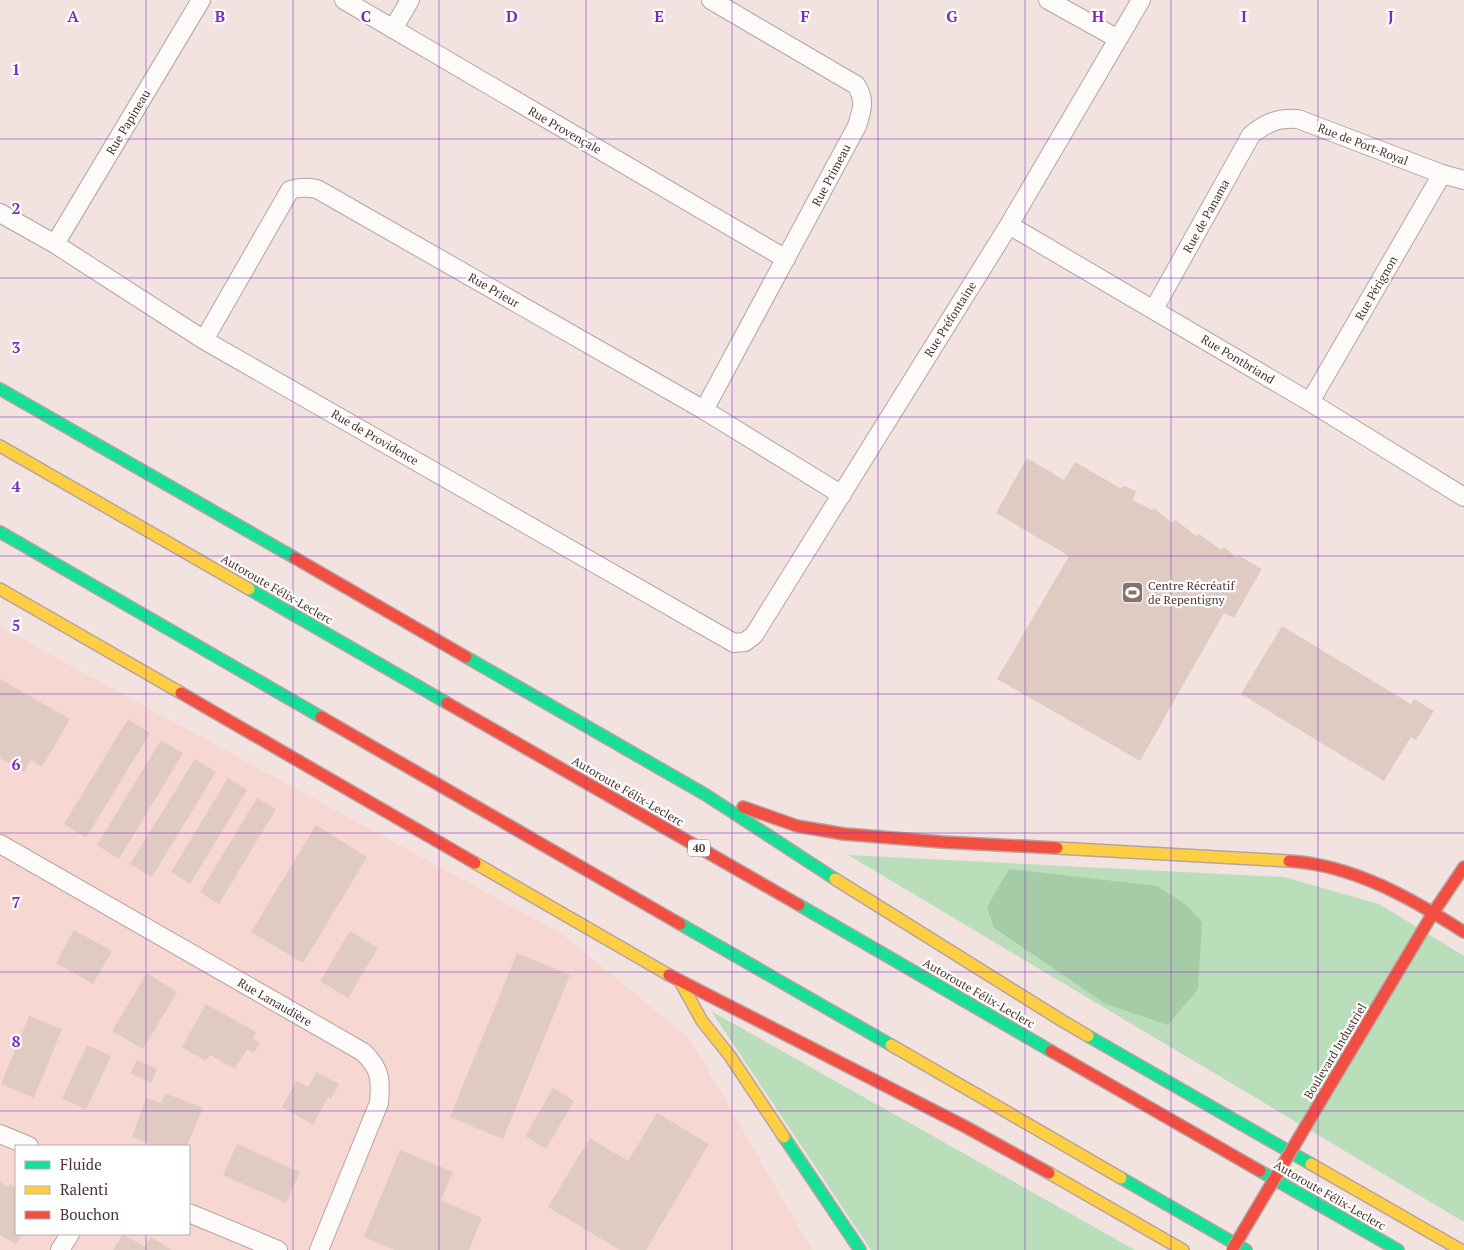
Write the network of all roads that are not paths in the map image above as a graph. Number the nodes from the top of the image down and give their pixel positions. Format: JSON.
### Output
{"nodes":[{"id":1,"x":201,"y":0,"type":"edge"},
{"id":2,"x":344,"y":0,"type":"edge"},
{"id":3,"x":410,"y":0,"type":"edge"},
{"id":4,"x":711,"y":0,"type":"edge"},
{"id":5,"x":1048,"y":0,"type":"edge"},
{"id":6,"x":1141,"y":0,"type":"edge"},
{"id":7,"x":393,"y":29,"type":"junction"},
{"id":8,"x":1118,"y":39,"type":"junction"},
{"id":9,"x":1262,"y":126,"type":"joint"},
{"id":10,"x":1442,"y":174,"type":"junction"},
{"id":11,"x":1464,"y":180,"type":"edge"},
{"id":12,"x":0,"y":213,"type":"edge"},
{"id":13,"x":1009,"y":224,"type":"junction"},
{"id":14,"x":56,"y":244,"type":"junction"},
{"id":15,"x":786,"y":259,"type":"junction"},
{"id":16,"x":1154,"y":309,"type":"junction"},
{"id":17,"x":204,"y":340,"type":"junction"},
{"id":18,"x":0,"y":389,"type":"edge"},
{"id":19,"x":1310,"y":402,"type":"junction"},
{"id":20,"x":704,"y":410,"type":"junction"},
{"id":21,"x":0,"y":446,"type":"edge"},
{"id":22,"x":842,"y":495,"type":"junction"},
{"id":23,"x":1464,"y":497,"type":"edge"},
{"id":24,"x":0,"y":532,"type":"edge"},
{"id":25,"x":0,"y":589,"type":"edge"},
{"id":26,"x":754,"y":635,"type":"joint"},
{"id":27,"x":706,"y":795,"type":"junction"},
{"id":28,"x":0,"y":844,"type":"edge"},
{"id":29,"x":1464,"y":867,"type":"edge"},
{"id":30,"x":1433,"y":914,"type":"junction"},
{"id":31,"x":1464,"y":932,"type":"edge"},
{"id":32,"x":680,"y":981,"type":"junction"},
{"id":33,"x":0,"y":1134,"type":"edge"},
{"id":34,"x":27,"y":1145,"type":"edge"},
{"id":35,"x":190,"y":1213,"type":"edge"},
{"id":36,"x":69,"y":1235,"type":"edge"},
{"id":37,"x":60,"y":1250,"type":"edge"},
{"id":38,"x":278,"y":1250,"type":"edge"},
{"id":39,"x":319,"y":1250,"type":"edge"},
{"id":40,"x":860,"y":1250,"type":"edge"},
{"id":41,"x":1183,"y":1250,"type":"edge"},
{"id":42,"x":1232,"y":1250,"type":"edge"},
{"id":43,"x":1246,"y":1250,"type":"edge"},
{"id":44,"x":1398,"y":1250,"type":"edge"},
{"id":45,"x":1460,"y":1250,"type":"edge"}],
"edges":[{"from":1,"to":14,"type":"street","name":"Rue Papineau"},
{"from":2,"to":7,"type":"street","name":"Rue Provençale"},
{"from":3,"to":7,"type":"street"},
{"from":4,"to":15,"type":"street","name":"Rue Primeau"},
{"from":5,"to":8,"type":"street"},
{"from":6,"to":8,"type":"street","name":"Rue Préfontaine"},
{"from":7,"to":15,"type":"street","name":"Rue Provençale"},
{"from":8,"to":13,"type":"street","name":"Rue Préfontaine"},
{"from":9,"to":10,"type":"street","name":"Rue de Port-Royal"},
{"from":9,"to":16,"type":"street","name":"Rue de Panama"},
{"from":10,"to":11,"type":"street","name":"Rue de Port-Royal"},
{"from":10,"to":19,"type":"street","name":"Rue Pérignon"},
{"from":12,"to":14,"type":"street","name":"Rue de Providence"},
{"from":13,"to":16,"type":"street","name":"Rue Pontbriand"},
{"from":13,"to":22,"type":"street","name":"Rue Préfontaine"},
{"from":14,"to":17,"type":"street","name":"Rue de Providence"},
{"from":15,"to":20,"type":"street","name":"Rue Primeau"},
{"from":16,"to":19,"type":"street","name":"Rue Pontbriand"},
{"from":17,"to":20,"type":"street","name":"Rue Prieur"},
{"from":17,"to":26,"type":"street","name":"Rue de Providence"},
{"from":18,"to":27,"type":"main road"},
{"from":19,"to":23,"type":"street","name":"Rue Pontbriand"},
{"from":20,"to":22,"type":"street","name":"Rue Prieur"},
{"from":21,"to":44,"type":"main road","name":"Autoroute Félix-Leclerc","number":"40"},
{"from":22,"to":26,"type":"street","name":"Rue Préfontaine"},
{"from":24,"to":43,"type":"main road"},
{"from":25,"to":32,"type":"main road"},
{"from":27,"to":30,"type":"main road"},
{"from":27,"to":45,"type":"main road"},
{"from":28,"to":39,"type":"street","name":"Rue Lanaudière"},
{"from":29,"to":30,"type":"main road","name":"Boulevard Industriel"},
{"from":30,"to":31,"type":"main road"},
{"from":30,"to":42,"type":"main road","name":"Boulevard Industriel","bridge":true},
{"from":32,"to":40,"type":"main road"},
{"from":32,"to":41,"type":"main road"},
{"from":33,"to":34,"type":"street"},
{"from":35,"to":38,"type":"street"},
{"from":36,"to":37,"type":"street"}]}
